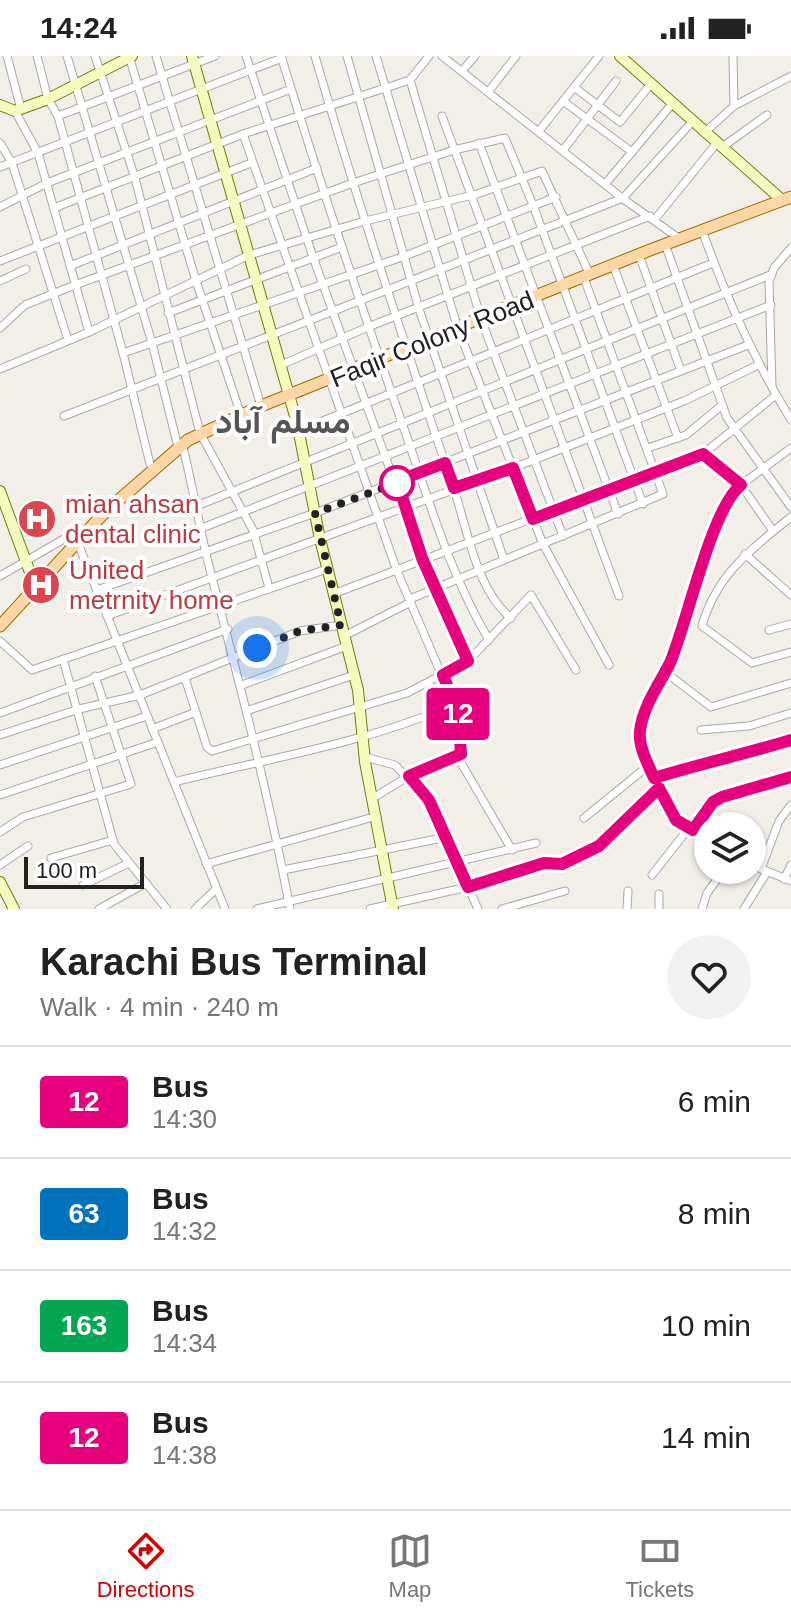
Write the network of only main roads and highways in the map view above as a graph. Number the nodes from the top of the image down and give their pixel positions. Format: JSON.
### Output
{"nodes":[{"id":1,"x":130,"y":56,"type":"edge"},
{"id":2,"x":620,"y":56,"type":"edge"},
{"id":3,"x":193,"y":60,"type":"edge"},
{"id":4,"x":0,"y":105,"type":"edge"},
{"id":5,"x":786,"y":198,"type":"edge"},
{"id":6,"x":289,"y":395,"type":"junction"},
{"id":7,"x":0,"y":491,"type":"edge"},
{"id":8,"x":35,"y":586,"type":"junction"},
{"id":9,"x":0,"y":626,"type":"edge"},
{"id":10,"x":0,"y":882,"type":"edge"},
{"id":11,"x":12,"y":904,"type":"edge"},
{"id":12,"x":393,"y":906,"type":"edge"}],
"edges":[{"from":1,"to":4,"type":"main road"},
{"from":2,"to":5,"type":"main road"},
{"from":3,"to":6,"type":"main road"},
{"from":5,"to":6,"type":"main road","name":"Faqir Colony Road"},
{"from":6,"to":8,"type":"main road","name":"Faqir Colony Road"},
{"from":6,"to":12,"type":"main road"},
{"from":7,"to":8,"type":"main road"},
{"from":8,"to":9,"type":"main road","name":"Faqir Colony Road"},
{"from":10,"to":11,"type":"main road"}]}
